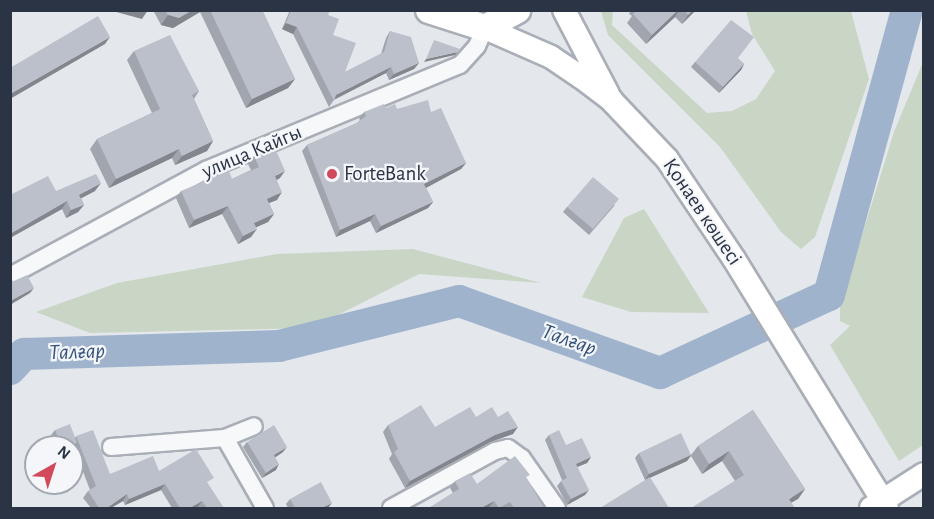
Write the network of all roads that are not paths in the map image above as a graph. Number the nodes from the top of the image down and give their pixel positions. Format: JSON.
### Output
{"nodes":[{"id":1,"x":429,"y":10,"type":"edge"},
{"id":2,"x":517,"y":10,"type":"edge"},
{"id":3,"x":564,"y":10,"type":"edge"},
{"id":4,"x":485,"y":28,"type":"junction"},
{"id":5,"x":611,"y":100,"type":"junction"},
{"id":6,"x":10,"y":276,"type":"edge"},
{"id":7,"x":254,"y":426,"type":"dead end"},
{"id":8,"x":225,"y":438,"type":"junction"},
{"id":9,"x":111,"y":447,"type":"dead end"},
{"id":10,"x":924,"y":474,"type":"edge"},
{"id":11,"x":880,"y":506,"type":"edge"},
{"id":12,"x":265,"y":508,"type":"edge"},
{"id":13,"x":391,"y":508,"type":"edge"},
{"id":14,"x":557,"y":508,"type":"edge"}],
"edges":[{"from":1,"to":4,"type":"main road","name":"Қонаев көшесі"},
{"from":2,"to":4,"type":"main road"},
{"from":3,"to":5,"type":"main road"},
{"from":4,"to":5,"type":"main road","name":"Қонаев көшесі"},
{"from":4,"to":6,"type":"street","name":"улица Кайгы"},
{"from":5,"to":11,"type":"main road","name":"Қонаев көшесі"},
{"from":7,"to":8,"type":"street"},
{"from":8,"to":9,"type":"street"},
{"from":8,"to":12,"type":"street"},
{"from":10,"to":11,"type":"main road"},
{"from":13,"to":14,"type":"street"}]}
